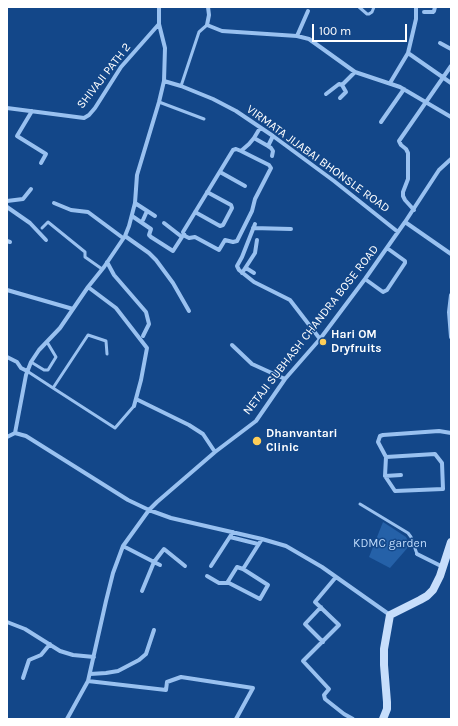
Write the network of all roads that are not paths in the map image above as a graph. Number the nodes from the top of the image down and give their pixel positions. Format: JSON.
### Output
{"nodes":[{"id":1,"x":159,"y":7,"type":"edge"},
{"id":2,"x":208,"y":7,"type":"edge"},
{"id":3,"x":359,"y":7,"type":"edge"},
{"id":4,"x":374,"y":7,"type":"edge"},
{"id":5,"x":416,"y":7,"type":"edge"},
{"id":6,"x":435,"y":7,"type":"edge"},
{"id":7,"x":308,"y":11,"type":"dead end"},
{"id":8,"x":424,"y":12,"type":"dead end"},
{"id":9,"x":159,"y":24,"type":"junction"},
{"id":10,"x":207,"y":25,"type":"junction"},
{"id":11,"x":297,"y":36,"type":"junction"},
{"id":12,"x":440,"y":43,"type":"dead end"},
{"id":13,"x":451,"y":49,"type":"edge"},
{"id":14,"x":408,"y":53,"type":"junction"},
{"id":15,"x":451,"y":66,"type":"edge"},
{"id":16,"x":355,"y":72,"type":"junction"},
{"id":17,"x":443,"y":78,"type":"junction"},
{"id":18,"x":164,"y":81,"type":"junction"},
{"id":19,"x":390,"y":83,"type":"junction"},
{"id":20,"x":451,"y":83,"type":"edge"},
{"id":21,"x":342,"y":85,"type":"junction"},
{"id":22,"x":181,"y":86,"type":"junction"},
{"id":23,"x":404,"y":89,"type":"junction"},
{"id":24,"x":326,"y":94,"type":"dead end"},
{"id":25,"x":340,"y":98,"type":"dead end"},
{"id":26,"x":159,"y":102,"type":"junction"},
{"id":27,"x":426,"y":102,"type":"junction"},
{"id":28,"x":7,"y":108,"type":"edge"},
{"id":29,"x":32,"y":111,"type":"junction"},
{"id":30,"x":451,"y":117,"type":"edge"},
{"id":31,"x":204,"y":119,"type":"dead end"},
{"id":32,"x":381,"y":122,"type":"dead end"},
{"id":33,"x":260,"y":128,"type":"junction"},
{"id":34,"x":273,"y":136,"type":"junction"},
{"id":35,"x":254,"y":138,"type":"junction"},
{"id":36,"x":268,"y":146,"type":"junction"},
{"id":37,"x":241,"y":151,"type":"junction"},
{"id":38,"x":272,"y":156,"type":"dead end"},
{"id":39,"x":451,"y":160,"type":"edge"},
{"id":40,"x":41,"y":163,"type":"dead end"},
{"id":41,"x":220,"y":172,"type":"junction"},
{"id":42,"x":245,"y":186,"type":"dead end"},
{"id":43,"x":31,"y":189,"type":"dead end"},
{"id":44,"x":207,"y":192,"type":"junction"},
{"id":45,"x":7,"y":201,"type":"edge"},
{"id":46,"x":54,"y":203,"type":"dead end"},
{"id":47,"x":135,"y":203,"type":"junction"},
{"id":48,"x":7,"y":207,"type":"edge"},
{"id":49,"x":414,"y":210,"type":"junction"},
{"id":50,"x":147,"y":211,"type":"junction"},
{"id":51,"x":195,"y":212,"type":"junction"},
{"id":52,"x":132,"y":216,"type":"junction"},
{"id":53,"x":155,"y":216,"type":"dead end"},
{"id":54,"x":143,"y":220,"type":"dead end"},
{"id":55,"x":164,"y":222,"type":"dead end"},
{"id":56,"x":405,"y":222,"type":"junction"},
{"id":57,"x":42,"y":228,"type":"dead end"},
{"id":58,"x":291,"y":229,"type":"dead end"},
{"id":59,"x":398,"y":232,"type":"junction"},
{"id":60,"x":124,"y":237,"type":"junction"},
{"id":61,"x":46,"y":240,"type":"dead end"},
{"id":62,"x":257,"y":240,"type":"dead end"},
{"id":63,"x":387,"y":248,"type":"junction"},
{"id":64,"x":451,"y":254,"type":"edge"},
{"id":65,"x":107,"y":262,"type":"junction"},
{"id":66,"x":246,"y":268,"type":"junction"},
{"id":67,"x":102,"y":269,"type":"junction"},
{"id":68,"x":242,"y":273,"type":"junction"},
{"id":69,"x":254,"y":273,"type":"dead end"},
{"id":70,"x":365,"y":279,"type":"junction"},
{"id":71,"x":88,"y":287,"type":"junction"},
{"id":72,"x":7,"y":290,"type":"edge"},
{"id":73,"x":451,"y":295,"type":"edge"},
{"id":74,"x":73,"y":309,"type":"junction"},
{"id":75,"x":190,"y":311,"type":"dead end"},
{"id":76,"x":450,"y":312,"type":"edge"},
{"id":77,"x":143,"y":336,"type":"dead end"},
{"id":78,"x":451,"y":337,"type":"edge"},
{"id":79,"x":320,"y":339,"type":"junction"},
{"id":80,"x":47,"y":342,"type":"junction"},
{"id":81,"x":232,"y":345,"type":"dead end"},
{"id":82,"x":107,"y":354,"type":"dead end"},
{"id":83,"x":7,"y":357,"type":"edge"},
{"id":84,"x":31,"y":362,"type":"junction"},
{"id":85,"x":27,"y":371,"type":"junction"},
{"id":86,"x":285,"y":379,"type":"junction"},
{"id":87,"x":53,"y":388,"type":"junction"},
{"id":88,"x":136,"y":399,"type":"junction"},
{"id":89,"x":134,"y":406,"type":"joint"},
{"id":90,"x":451,"y":433,"type":"edge"},
{"id":91,"x":15,"y":434,"type":"junction"},
{"id":92,"x":7,"y":437,"type":"edge"},
{"id":93,"x":215,"y":452,"type":"junction"},
{"id":94,"x":386,"y":457,"type":"junction"},
{"id":95,"x":402,"y":475,"type":"dead end"},
{"id":96,"x":385,"y":476,"type":"junction"},
{"id":97,"x":360,"y":504,"type":"dead end"},
{"id":98,"x":149,"y":510,"type":"junction"},
{"id":99,"x":233,"y":532,"type":"junction"},
{"id":100,"x":230,"y":537,"type":"junction"},
{"id":101,"x":262,"y":539,"type":"junction"},
{"id":102,"x":451,"y":542,"type":"edge"},
{"id":103,"x":258,"y":544,"type":"junction"},
{"id":104,"x":123,"y":546,"type":"junction"},
{"id":105,"x":417,"y":554,"type":"joint"},
{"id":106,"x":154,"y":562,"type":"junction"},
{"id":107,"x":160,"y":564,"type":"dead end"},
{"id":108,"x":185,"y":566,"type":"dead end"},
{"id":109,"x":211,"y":566,"type":"dead end"},
{"id":110,"x":443,"y":567,"type":"junction"},
{"id":111,"x":243,"y":569,"type":"junction"},
{"id":112,"x":207,"y":576,"type":"dead end"},
{"id":113,"x":336,"y":577,"type":"junction"},
{"id":114,"x":227,"y":582,"type":"junction"},
{"id":115,"x":142,"y":591,"type":"dead end"},
{"id":116,"x":321,"y":607,"type":"junction"},
{"id":117,"x":390,"y":615,"type":"junction"},
{"id":118,"x":7,"y":622,"type":"edge"},
{"id":119,"x":154,"y":630,"type":"dead end"},
{"id":120,"x":322,"y":642,"type":"junction"},
{"id":121,"x":50,"y":644,"type":"junction"},
{"id":122,"x":94,"y":657,"type":"junction"},
{"id":123,"x":90,"y":674,"type":"junction"},
{"id":124,"x":23,"y":678,"type":"dead end"},
{"id":125,"x":88,"y":681,"type":"junction"},
{"id":126,"x":68,"y":719,"type":"edge"},
{"id":127,"x":236,"y":719,"type":"edge"},
{"id":128,"x":353,"y":719,"type":"edge"},
{"id":129,"x":383,"y":719,"type":"edge"}],
"edges":[{"from":1,"to":9,"type":"street"},
{"from":2,"to":10,"type":"street"},
{"from":3,"to":4,"type":"lane"},
{"from":5,"to":14,"type":"street"},
{"from":6,"to":8,"type":"street"},
{"from":7,"to":11,"type":"street"},
{"from":9,"to":18,"type":"street"},
{"from":9,"to":29,"type":"street","name":"SHIVAJI PATH 2"},
{"from":10,"to":11,"type":"street"},
{"from":10,"to":22,"type":"lane"},
{"from":11,"to":16,"type":"street"},
{"from":12,"to":13,"type":"street"},
{"from":14,"to":17,"type":"street"},
{"from":14,"to":19,"type":"street"},
{"from":15,"to":17,"type":"street"},
{"from":16,"to":19,"type":"street"},
{"from":16,"to":21,"type":"street"},
{"from":17,"to":20,"type":"street"},
{"from":17,"to":27,"type":"street"},
{"from":18,"to":22,"type":"street","name":"VIRMATA JIJABAI BHONSLE ROAD"},
{"from":18,"to":26,"type":"street"},
{"from":19,"to":23,"type":"street"},
{"from":21,"to":24,"type":"street"},
{"from":21,"to":25,"type":"street"},
{"from":22,"to":33,"type":"street","name":"VIRMATA JIJABAI BHONSLE ROAD"},
{"from":23,"to":27,"type":"street"},
{"from":23,"to":32,"type":"street"},
{"from":26,"to":31,"type":"lane"},
{"from":26,"to":47,"type":"street"},
{"from":27,"to":30,"type":"street"},
{"from":27,"to":49,"type":"street"},
{"from":28,"to":29,"type":"street","name":"SHIVAJI PATH 2"},
{"from":29,"to":40,"type":"street"},
{"from":33,"to":34,"type":"street","name":"VIRMATA JIJABAI BHONSLE ROAD"},
{"from":33,"to":35,"type":"street"},
{"from":34,"to":36,"type":"street"},
{"from":34,"to":59,"type":"street","name":"VIRMATA JIJABAI BHONSLE ROAD"},
{"from":35,"to":36,"type":"street"},
{"from":35,"to":37,"type":"street"},
{"from":36,"to":38,"type":"street"},
{"from":37,"to":41,"type":"street"},
{"from":37,"to":51,"type":"street"},
{"from":39,"to":49,"type":"street","name":"NETAJI SUBHASH CHANDRA BOSE ROAD"},
{"from":41,"to":42,"type":"street"},
{"from":41,"to":44,"type":"street"},
{"from":43,"to":45,"type":"street"},
{"from":44,"to":51,"type":"street"},
{"from":44,"to":51,"type":"street"},
{"from":46,"to":60,"type":"street"},
{"from":47,"to":50,"type":"street"},
{"from":47,"to":52,"type":"street"},
{"from":48,"to":61,"type":"street"},
{"from":49,"to":56,"type":"street","name":"NETAJI SUBHASH CHANDRA BOSE ROAD"},
{"from":50,"to":53,"type":"street"},
{"from":50,"to":54,"type":"street"},
{"from":52,"to":55,"type":"street"},
{"from":52,"to":60,"type":"street"},
{"from":56,"to":59,"type":"street","name":"NETAJI SUBHASH CHANDRA BOSE ROAD"},
{"from":56,"to":64,"type":"street"},
{"from":57,"to":67,"type":"lane"},
{"from":58,"to":68,"type":"street"},
{"from":59,"to":63,"type":"street","name":"NETAJI SUBHASH CHANDRA BOSE ROAD"},
{"from":60,"to":65,"type":"street"},
{"from":60,"to":75,"type":"street"},
{"from":62,"to":66,"type":"street"},
{"from":63,"to":70,"type":"street","name":"NETAJI SUBHASH CHANDRA BOSE ROAD"},
{"from":63,"to":70,"type":"street"},
{"from":65,"to":67,"type":"street"},
{"from":65,"to":77,"type":"street"},
{"from":66,"to":68,"type":"street"},
{"from":66,"to":69,"type":"street"},
{"from":67,"to":71,"type":"street"},
{"from":68,"to":79,"type":"street"},
{"from":70,"to":79,"type":"street","name":"NETAJI SUBHASH CHANDRA BOSE ROAD"},
{"from":71,"to":74,"type":"street"},
{"from":71,"to":88,"type":"street"},
{"from":72,"to":74,"type":"street"},
{"from":73,"to":76,"type":"street"},
{"from":74,"to":80,"type":"street"},
{"from":76,"to":78,"type":"street"},
{"from":79,"to":86,"type":"street","name":"NETAJI SUBHASH CHANDRA BOSE ROAD"},
{"from":80,"to":84,"type":"street"},
{"from":80,"to":84,"type":"lane"},
{"from":81,"to":86,"type":"street"},
{"from":82,"to":87,"type":"lane"},
{"from":83,"to":85,"type":"street"},
{"from":84,"to":85,"type":"street"},
{"from":85,"to":87,"type":"lane"},
{"from":85,"to":91,"type":"street"},
{"from":86,"to":93,"type":"street","name":"NETAJI SUBHASH CHANDRA BOSE ROAD"},
{"from":87,"to":89,"type":"lane"},
{"from":88,"to":89,"type":"street"},
{"from":88,"to":93,"type":"street"},
{"from":90,"to":94,"type":"street"},
{"from":91,"to":92,"type":"street"},
{"from":91,"to":98,"type":"street"},
{"from":93,"to":98,"type":"street","name":"NETAJI SUBHASH CHANDRA BOSE ROAD"},
{"from":94,"to":96,"type":"street"},
{"from":94,"to":96,"type":"street"},
{"from":95,"to":96,"type":"street"},
{"from":97,"to":105,"type":"lane"},
{"from":98,"to":99,"type":"street"},
{"from":98,"to":104,"type":"street","name":"NETAJI SUBHASH CHANDRA BOSE ROAD"},
{"from":99,"to":100,"type":"street"},
{"from":99,"to":101,"type":"street"},
{"from":100,"to":103,"type":"street"},
{"from":100,"to":109,"type":"street"},
{"from":101,"to":103,"type":"street"},
{"from":101,"to":113,"type":"street"},
{"from":102,"to":110,"type":"street"},
{"from":103,"to":111,"type":"street"},
{"from":104,"to":106,"type":"street"},
{"from":104,"to":122,"type":"street","name":"NETAJI SUBHASH CHANDRA BOSE ROAD"},
{"from":105,"to":110,"type":"street"},
{"from":106,"to":107,"type":"street"},
{"from":106,"to":108,"type":"street"},
{"from":106,"to":115,"type":"street"},
{"from":110,"to":117,"type":"street"},
{"from":111,"to":114,"type":"street"},
{"from":111,"to":114,"type":"street"},
{"from":112,"to":114,"type":"street"},
{"from":113,"to":116,"type":"street"},
{"from":113,"to":117,"type":"street"},
{"from":116,"to":120,"type":"street"},
{"from":116,"to":120,"type":"street"},
{"from":117,"to":129,"type":"street"},
{"from":118,"to":121,"type":"street"},
{"from":119,"to":123,"type":"street"},
{"from":120,"to":128,"type":"street"},
{"from":121,"to":122,"type":"street"},
{"from":121,"to":124,"type":"street"},
{"from":122,"to":123,"type":"street","name":"NETAJI SUBHASH CHANDRA BOSE ROAD"},
{"from":123,"to":125,"type":"street","name":"NETAJI SUBHASH CHANDRA BOSE ROAD"},
{"from":125,"to":126,"type":"street","name":"NETAJI SUBHASH CHANDRA BOSE ROAD"},
{"from":125,"to":127,"type":"street"}]}
